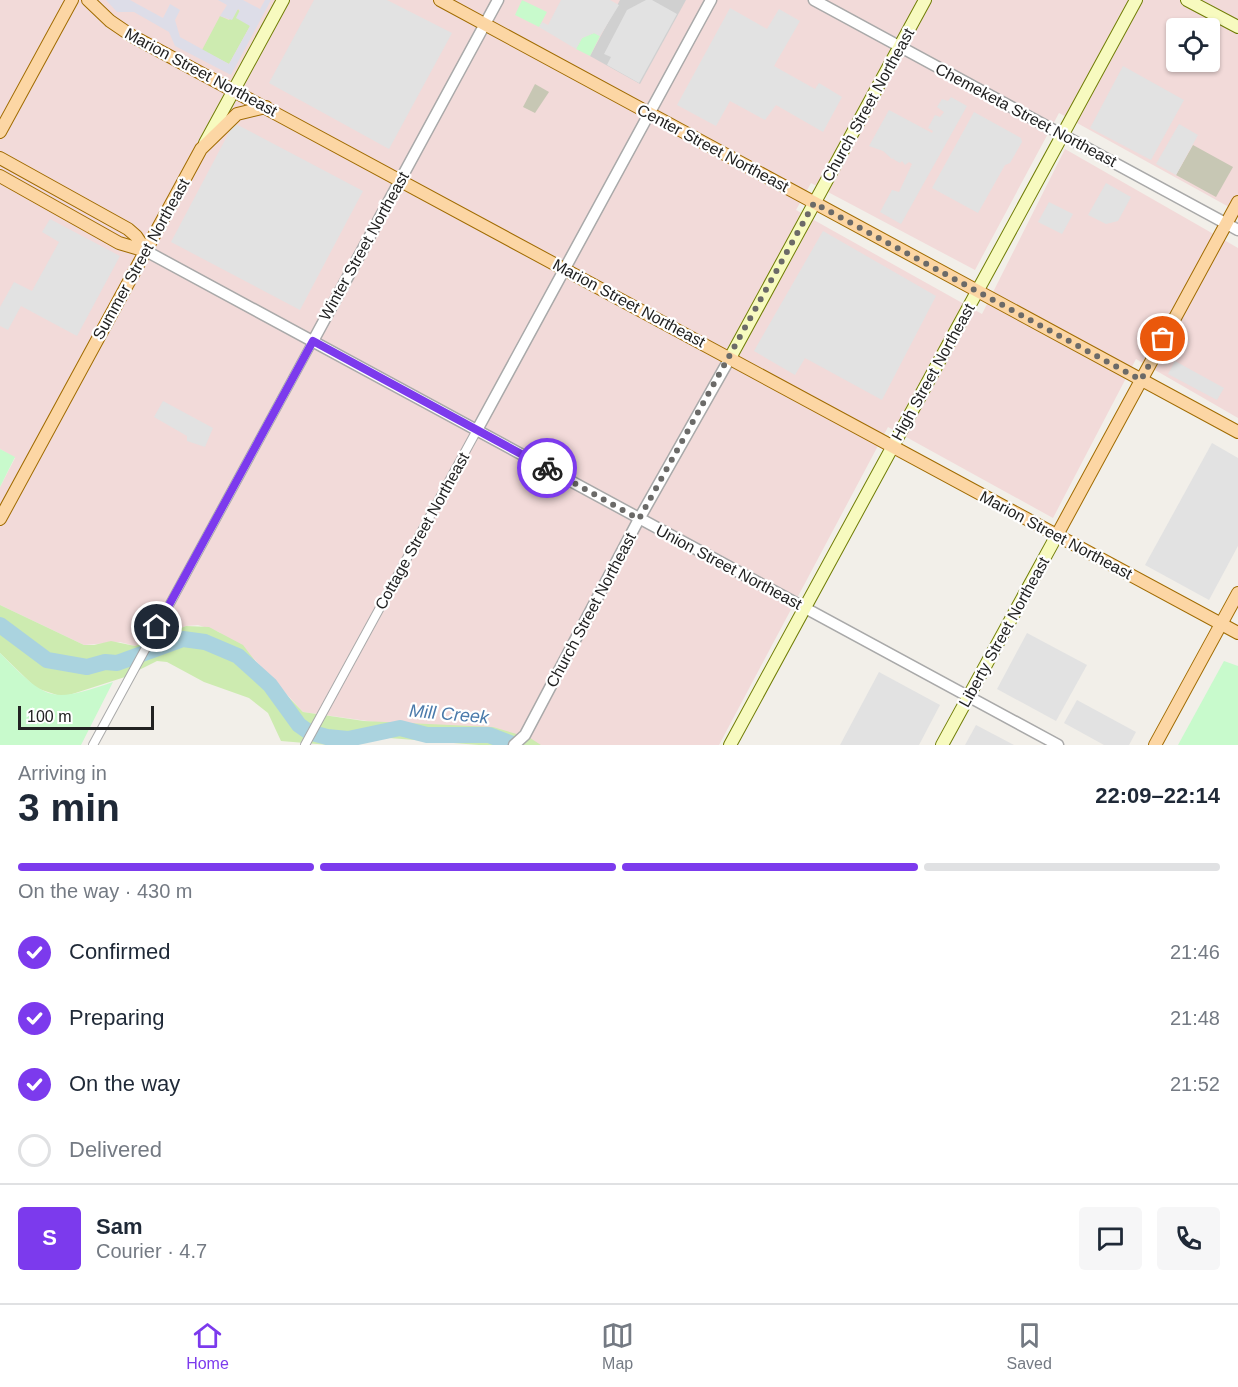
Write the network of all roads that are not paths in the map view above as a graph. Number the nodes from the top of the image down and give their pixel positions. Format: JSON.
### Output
{"nodes":[{"id":1,"x":72,"y":0,"type":"edge"},
{"id":2,"x":88,"y":0,"type":"edge"},
{"id":3,"x":283,"y":0,"type":"edge"},
{"id":4,"x":440,"y":0,"type":"edge"},
{"id":5,"x":498,"y":0,"type":"edge"},
{"id":6,"x":711,"y":0,"type":"edge"},
{"id":7,"x":814,"y":0,"type":"edge"},
{"id":8,"x":925,"y":0,"type":"edge"},
{"id":9,"x":1136,"y":0,"type":"edge"},
{"id":10,"x":1188,"y":0,"type":"edge"},
{"id":11,"x":485,"y":24,"type":"junction"},
{"id":12,"x":1238,"y":27,"type":"edge"},
{"id":13,"x":900,"y":46,"type":"junction"},
{"id":14,"x":233,"y":91,"type":"junction"},
{"id":15,"x":266,"y":107,"type":"junction"},
{"id":16,"x":650,"y":113,"type":"junction"},
{"id":17,"x":0,"y":132,"type":"edge"},
{"id":18,"x":1063,"y":135,"type":"junction"},
{"id":19,"x":201,"y":150,"type":"junction"},
{"id":20,"x":0,"y":158,"type":"edge"},
{"id":21,"x":0,"y":176,"type":"edge"},
{"id":22,"x":401,"y":179,"type":"junction"},
{"id":23,"x":22,"y":189,"type":"junction"},
{"id":24,"x":71,"y":198,"type":"junction"},
{"id":25,"x":1238,"y":202,"type":"edge"},
{"id":26,"x":814,"y":203,"type":"junction"},
{"id":27,"x":1226,"y":224,"type":"junction"},
{"id":28,"x":1238,"y":230,"type":"edge"},
{"id":29,"x":146,"y":251,"type":"junction"},
{"id":30,"x":565,"y":268,"type":"junction"},
{"id":31,"x":978,"y":291,"type":"junction"},
{"id":32,"x":313,"y":341,"type":"junction"},
{"id":33,"x":730,"y":358,"type":"junction"},
{"id":34,"x":1141,"y":380,"type":"junction"},
{"id":35,"x":477,"y":430,"type":"junction"},
{"id":36,"x":1238,"y":432,"type":"edge"},
{"id":37,"x":893,"y":446,"type":"junction"},
{"id":38,"x":0,"y":519,"type":"edge"},
{"id":39,"x":639,"y":519,"type":"junction"},
{"id":40,"x":1057,"y":535,"type":"junction"},
{"id":41,"x":1238,"y":593,"type":"edge"},
{"id":42,"x":805,"y":608,"type":"junction"},
{"id":43,"x":1221,"y":624,"type":"junction"},
{"id":44,"x":1238,"y":633,"type":"edge"},
{"id":45,"x":969,"y":696,"type":"junction"},
{"id":46,"x":93,"y":745,"type":"edge"},
{"id":47,"x":305,"y":745,"type":"edge"},
{"id":48,"x":514,"y":745,"type":"edge"},
{"id":49,"x":730,"y":745,"type":"edge"},
{"id":50,"x":942,"y":745,"type":"edge"},
{"id":51,"x":1058,"y":745,"type":"edge"},
{"id":52,"x":1155,"y":745,"type":"edge"}],
"edges":[{"from":1,"to":17,"type":"main road"},
{"from":2,"to":14,"type":"main road","name":"Marion Street Northeast"},
{"from":3,"to":14,"type":"main road","name":"Summer Street Northeast"},
{"from":4,"to":11,"type":"main road","name":"Center Street Northeast"},
{"from":5,"to":11,"type":"street","name":"Winter Street Northeast"},
{"from":6,"to":16,"type":"street","name":"Cottage Street Northeast"},
{"from":7,"to":13,"type":"street","name":"Chemeketa Street Northeast"},
{"from":8,"to":13,"type":"main road","name":"Church Street Northeast"},
{"from":9,"to":18,"type":"main road","name":"High Street Northeast"},
{"from":10,"to":12,"type":"main road"},
{"from":11,"to":16,"type":"main road","name":"Center Street Northeast"},
{"from":11,"to":22,"type":"street","name":"Winter Street Northeast"},
{"from":13,"to":18,"type":"street","name":"Chemeketa Street Northeast"},
{"from":13,"to":26,"type":"main road","name":"Church Street Northeast"},
{"from":14,"to":15,"type":"main road","name":"Marion Street Northeast"},
{"from":14,"to":19,"type":"main road","name":"Summer Street Northeast"},
{"from":15,"to":19,"type":"main road"},
{"from":15,"to":22,"type":"main road","name":"Marion Street Northeast"},
{"from":16,"to":26,"type":"main road","name":"Center Street Northeast"},
{"from":16,"to":30,"type":"street","name":"Cottage Street Northeast"},
{"from":18,"to":27,"type":"street","name":"Chemeketa Street Northeast"},
{"from":18,"to":31,"type":"main road","name":"High Street Northeast"},
{"from":19,"to":29,"type":"main road","name":"Summer Street Northeast"},
{"from":20,"to":24,"type":"main road","name":"Union Street Northeast"},
{"from":21,"to":23,"type":"main road","name":"Union Street Northeast"},
{"from":22,"to":30,"type":"main road","name":"Marion Street Northeast"},
{"from":22,"to":32,"type":"street","name":"Winter Street Northeast"},
{"from":23,"to":24,"type":"main road"},
{"from":23,"to":29,"type":"main road","name":"Union Street Northeast"},
{"from":24,"to":29,"type":"main road","name":"Union Street Northeast"},
{"from":25,"to":27,"type":"main road","name":"Liberty Street Northeast"},
{"from":26,"to":31,"type":"main road","name":"Center Street Northeast"},
{"from":26,"to":33,"type":"main road","name":"Church Street Northeast"},
{"from":27,"to":28,"type":"street","name":"Chemeketa Street Northeast"},
{"from":27,"to":34,"type":"main road","name":"Liberty Street Northeast"},
{"from":29,"to":32,"type":"street","name":"Union Street Northeast"},
{"from":29,"to":38,"type":"main road","name":"Summer Street Northeast"},
{"from":30,"to":33,"type":"main road","name":"Marion Street Northeast"},
{"from":30,"to":35,"type":"street","name":"Cottage Street Northeast"},
{"from":31,"to":34,"type":"main road","name":"Center Street Northeast"},
{"from":31,"to":37,"type":"main road","name":"High Street Northeast"},
{"from":32,"to":35,"type":"street","name":"Union Street Northeast"},
{"from":32,"to":46,"type":"street","name":"Winter Street Northeast"},
{"from":33,"to":37,"type":"main road","name":"Marion Street Northeast"},
{"from":33,"to":39,"type":"street","name":"Church Street Northeast"},
{"from":34,"to":36,"type":"main road","name":"Center Street Northeast"},
{"from":34,"to":40,"type":"main road","name":"Liberty Street Northeast"},
{"from":35,"to":39,"type":"street","name":"Union Street Northeast"},
{"from":35,"to":47,"type":"street","name":"Cottage Street Northeast"},
{"from":37,"to":40,"type":"main road","name":"Marion Street Northeast"},
{"from":37,"to":42,"type":"main road","name":"High Street Northeast"},
{"from":39,"to":42,"type":"street","name":"Union Street Northeast"},
{"from":39,"to":48,"type":"street","name":"Church Street Northeast"},
{"from":40,"to":43,"type":"main road","name":"Marion Street Northeast"},
{"from":40,"to":45,"type":"main road","name":"Liberty Street Northeast"},
{"from":41,"to":43,"type":"main road"},
{"from":42,"to":45,"type":"street","name":"Union Street Northeast"},
{"from":42,"to":49,"type":"main road","name":"High Street Northeast"},
{"from":43,"to":44,"type":"main road","name":"Marion Street Northeast"},
{"from":43,"to":52,"type":"main road"},
{"from":45,"to":50,"type":"main road","name":"Liberty Street Northeast"},
{"from":45,"to":51,"type":"street","name":"Union Street Northeast"}]}
